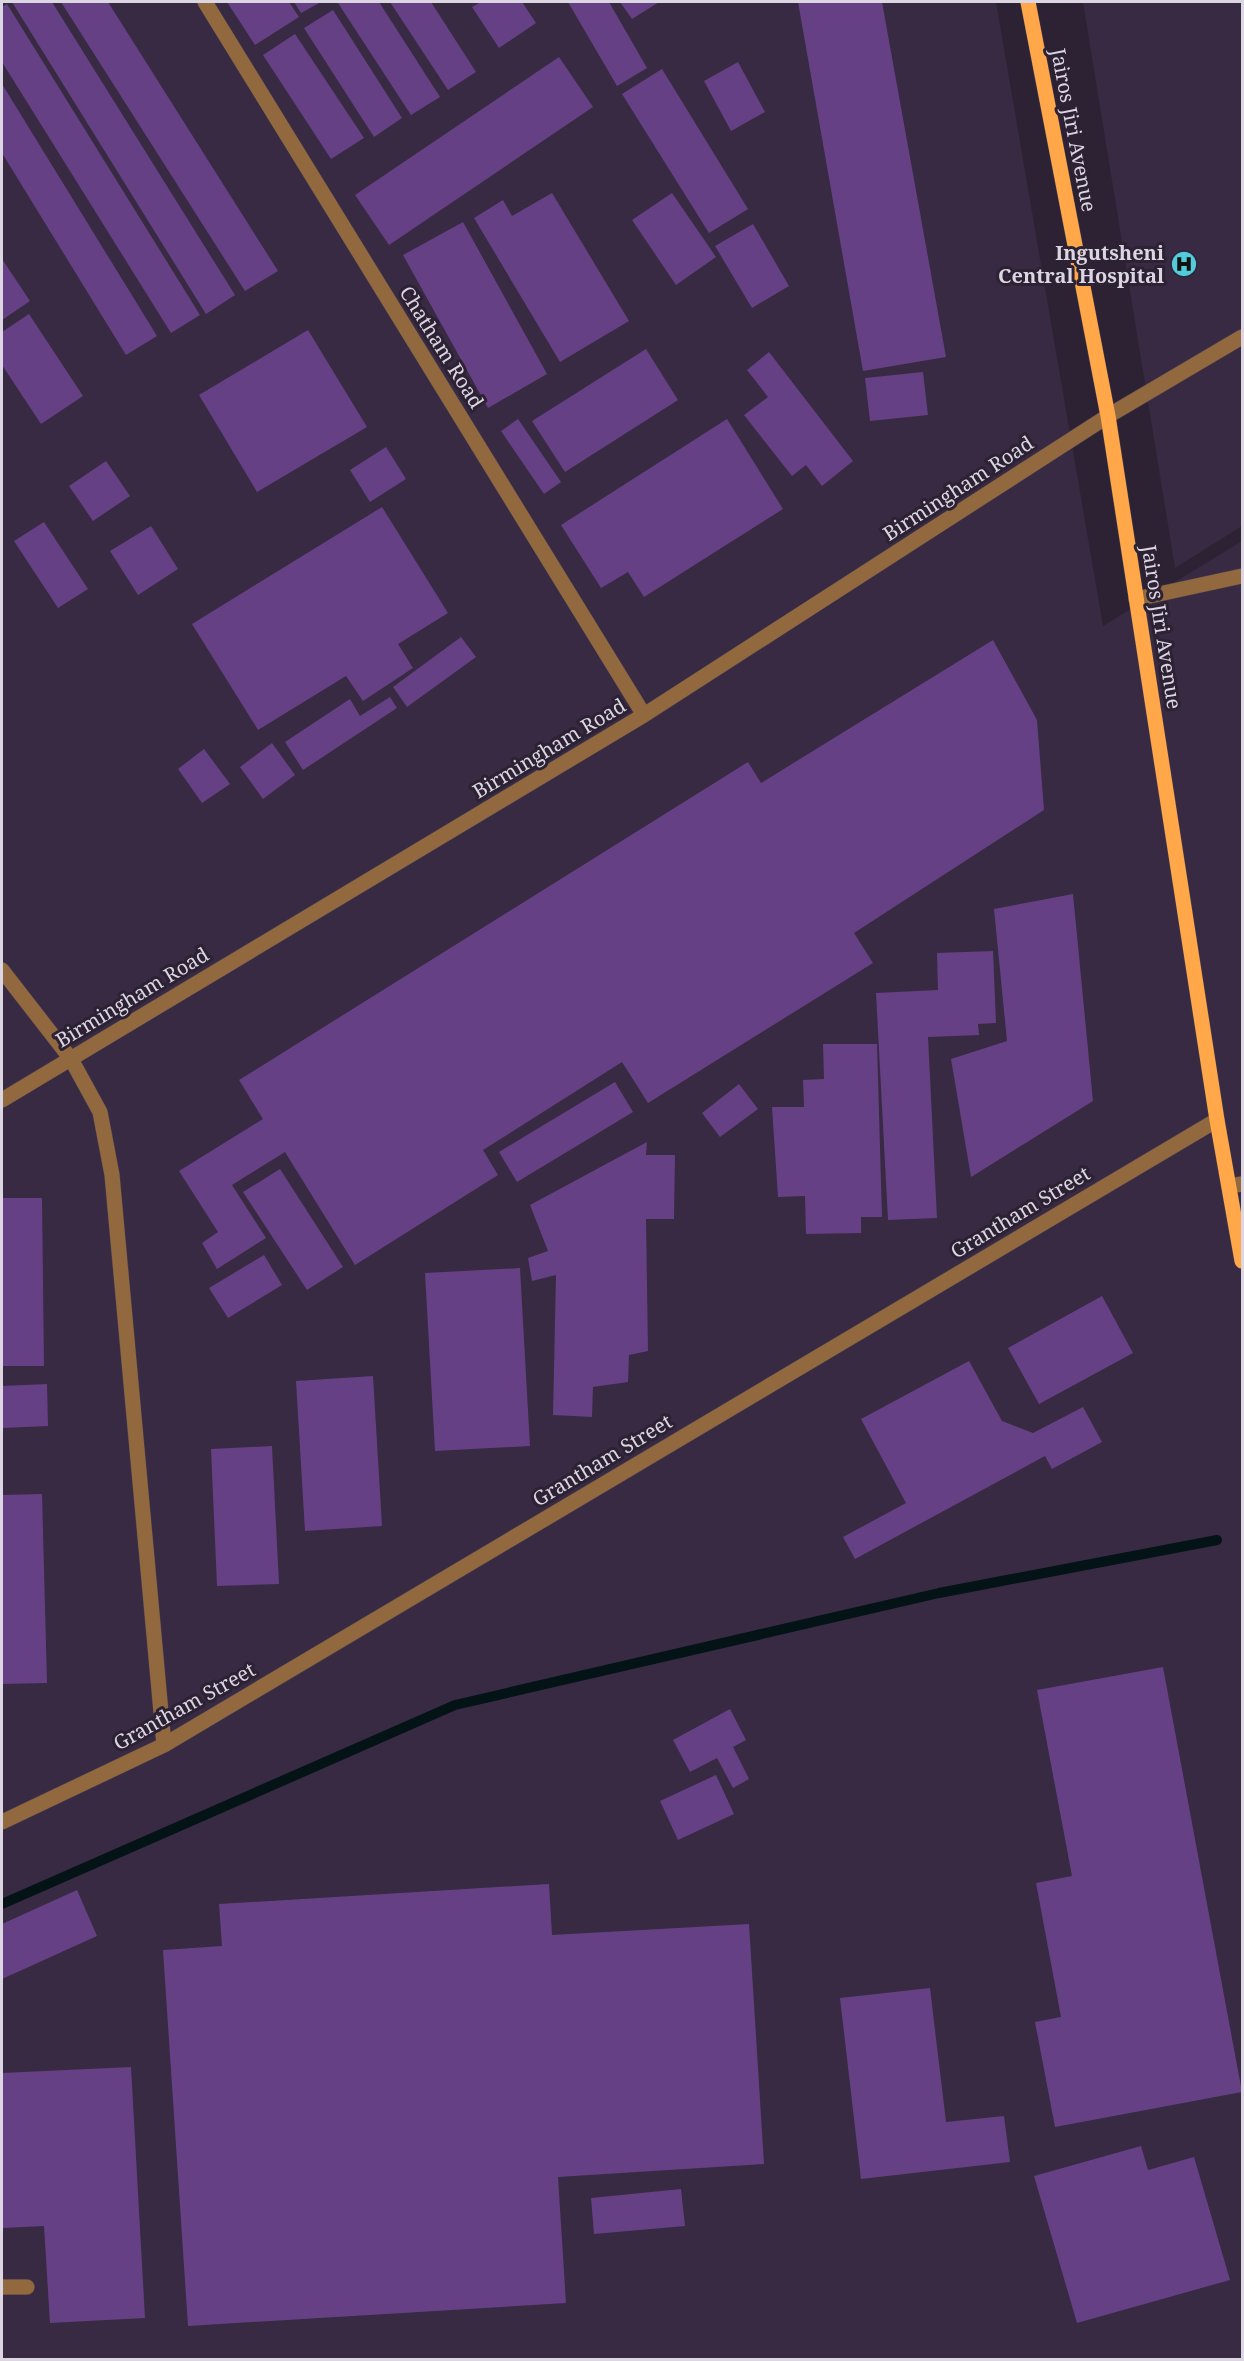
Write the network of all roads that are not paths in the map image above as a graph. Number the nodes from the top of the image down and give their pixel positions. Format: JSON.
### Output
{"nodes":[{"id":1,"x":205,"y":2,"type":"edge"},
{"id":2,"x":1028,"y":2,"type":"edge"},
{"id":3,"x":1242,"y":337,"type":"edge"},
{"id":4,"x":1108,"y":416,"type":"junction"},
{"id":5,"x":1242,"y":576,"type":"edge"},
{"id":6,"x":1136,"y":598,"type":"junction"},
{"id":7,"x":644,"y":716,"type":"junction"},
{"id":8,"x":2,"y":970,"type":"edge"},
{"id":9,"x":71,"y":1059,"type":"junction"},
{"id":10,"x":2,"y":1100,"type":"edge"},
{"id":11,"x":1217,"y":1120,"type":"junction"},
{"id":12,"x":1236,"y":1185,"type":"edge"},
{"id":13,"x":1242,"y":1261,"type":"edge"},
{"id":14,"x":164,"y":1745,"type":"junction"},
{"id":15,"x":2,"y":1822,"type":"edge"},
{"id":16,"x":2,"y":2287,"type":"edge"},
{"id":17,"x":27,"y":2287,"type":"dead end"}],
"edges":[{"from":1,"to":7,"type":"street","name":"Chatham Road"},
{"from":2,"to":4,"type":"main road","name":"Jairos Jiri Avenue"},
{"from":3,"to":4,"type":"street","name":"Birmingham Road"},
{"from":4,"to":6,"type":"main road","name":"Jairos Jiri Avenue"},
{"from":4,"to":7,"type":"street","name":"Birmingham Road"},
{"from":5,"to":6,"type":"street"},
{"from":6,"to":11,"type":"main road","name":"Jairos Jiri Avenue"},
{"from":7,"to":9,"type":"street","name":"Birmingham Road"},
{"from":8,"to":9,"type":"street"},
{"from":9,"to":10,"type":"street","name":"Birmingham Road"},
{"from":9,"to":14,"type":"street"},
{"from":11,"to":12,"type":"main road","name":"Jairos Jiri Avenue"},
{"from":11,"to":14,"type":"street","name":"Grantham Street"},
{"from":12,"to":13,"type":"main road","name":"Jairos Jiri Avenue"},
{"from":14,"to":15,"type":"street","name":"Grantham Street"},
{"from":16,"to":17,"type":"street"}]}
